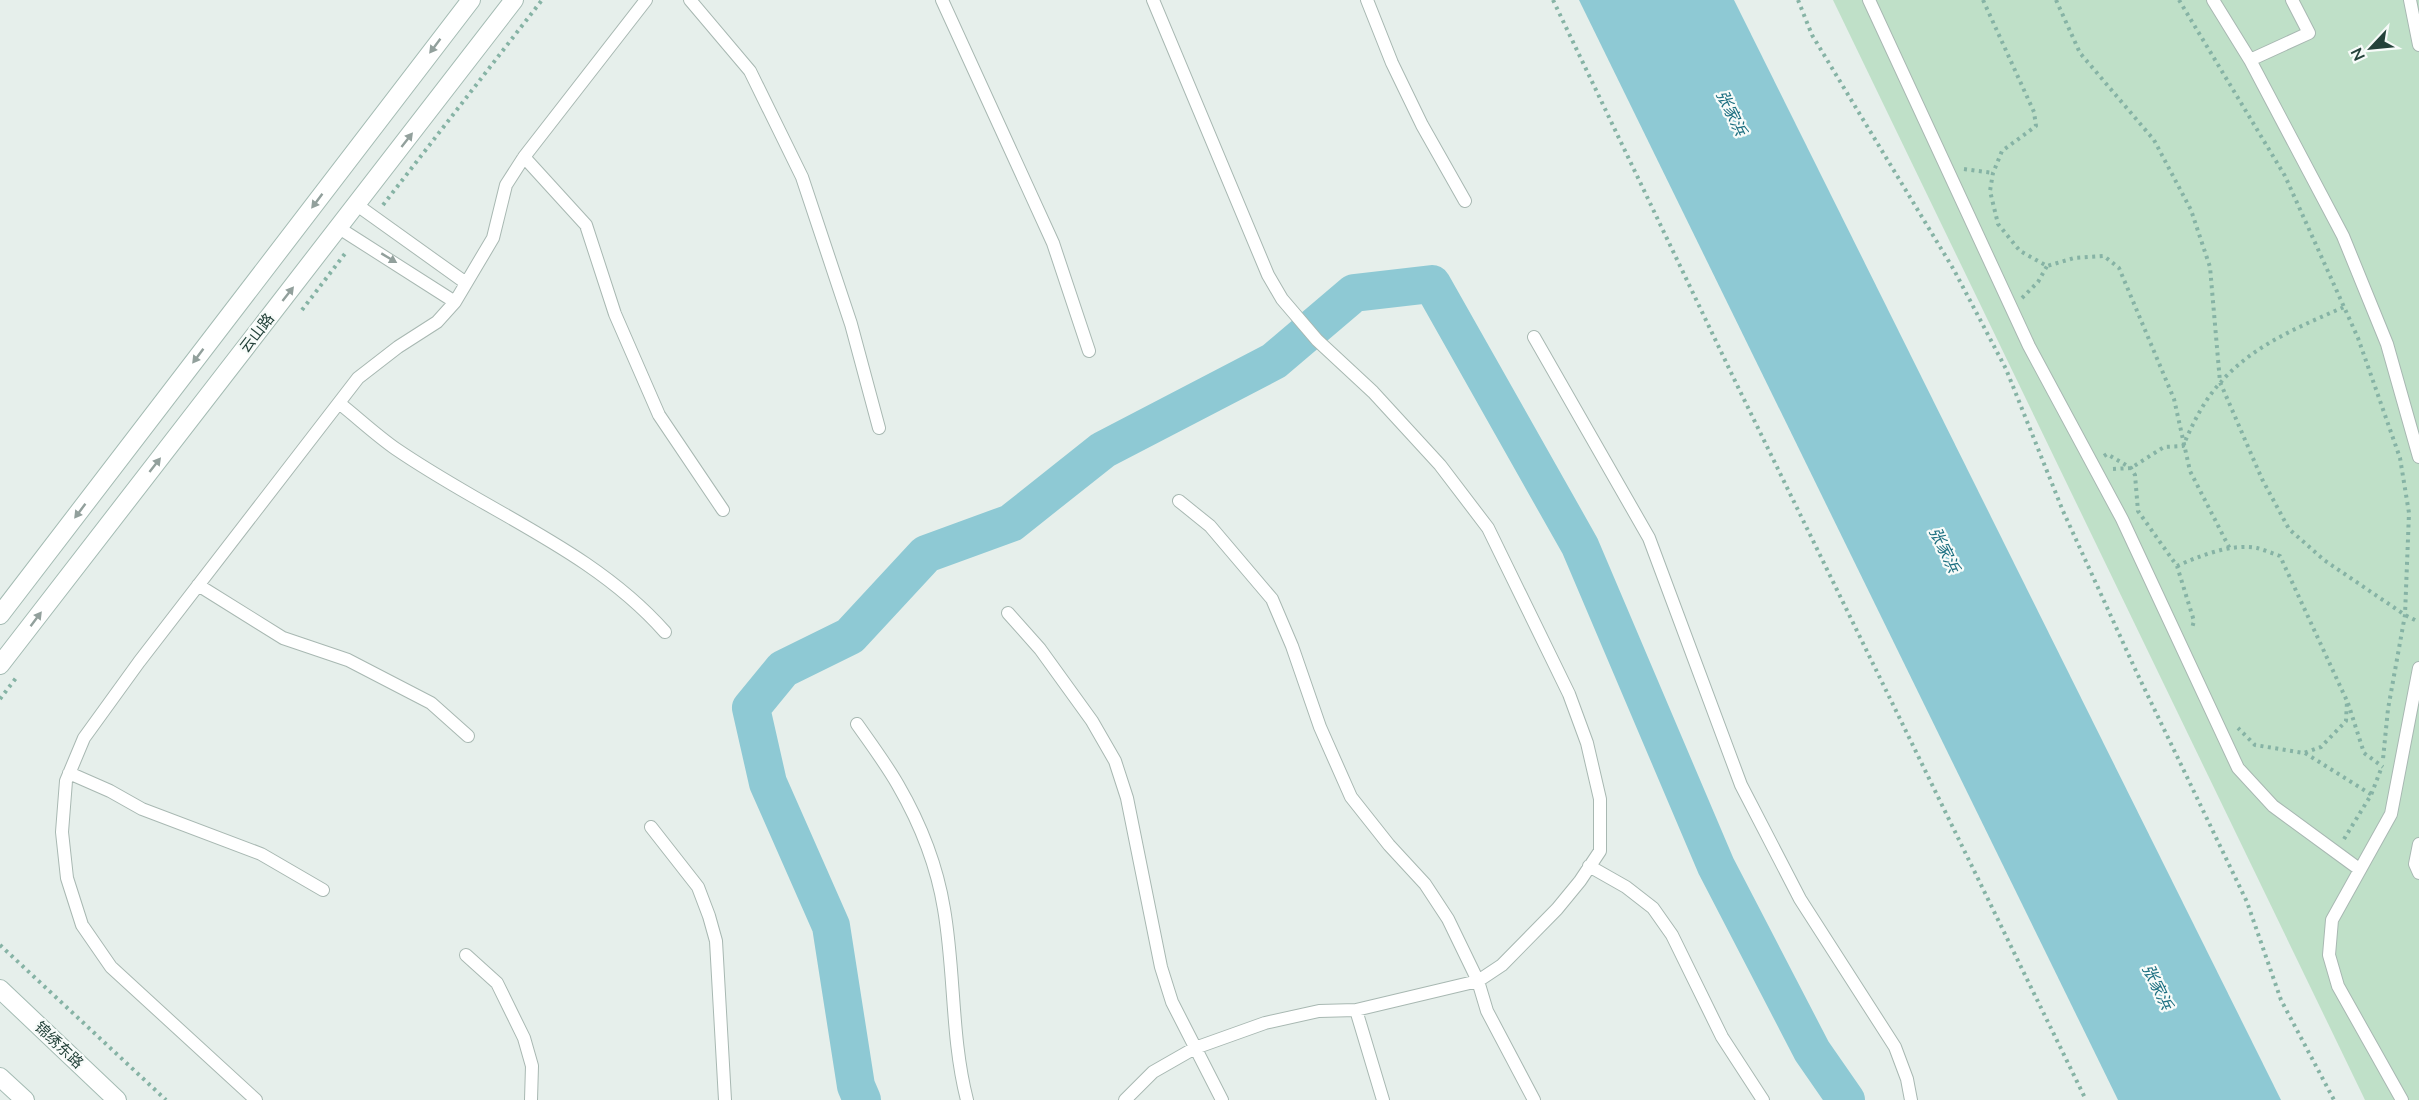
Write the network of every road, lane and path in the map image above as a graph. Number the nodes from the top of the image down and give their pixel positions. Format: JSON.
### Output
{"nodes":[{"id":1,"x":471,"y":0,"type":"edge"},
{"id":2,"x":514,"y":0,"type":"edge"},
{"id":3,"x":645,"y":0,"type":"edge"},
{"id":4,"x":690,"y":0,"type":"edge"},
{"id":5,"x":942,"y":0,"type":"edge"},
{"id":6,"x":1153,"y":0,"type":"edge"},
{"id":7,"x":1367,"y":0,"type":"edge"},
{"id":8,"x":1553,"y":0,"type":"edge"},
{"id":9,"x":1798,"y":0,"type":"edge"},
{"id":10,"x":1869,"y":0,"type":"edge"},
{"id":11,"x":1983,"y":0,"type":"edge"},
{"id":12,"x":2056,"y":0,"type":"edge"},
{"id":13,"x":2179,"y":0,"type":"edge"},
{"id":14,"x":2213,"y":0,"type":"edge"},
{"id":15,"x":2292,"y":0,"type":"edge"},
{"id":16,"x":2410,"y":0,"type":"edge"},
{"id":17,"x":2419,"y":45,"type":"edge"},
{"id":18,"x":2250,"y":60,"type":"junction"},
{"id":19,"x":524,"y":157,"type":"junction"},
{"id":20,"x":1993,"y":172,"type":"junction"},
{"id":21,"x":1949,"y":174,"type":"junction"},
{"id":22,"x":1465,"y":201,"type":"dead end"},
{"id":23,"x":357,"y":205,"type":"junction"},
{"id":24,"x":339,"y":228,"type":"junction"},
{"id":25,"x":2047,"y":266,"type":"junction"},
{"id":26,"x":466,"y":283,"type":"junction"},
{"id":27,"x":455,"y":302,"type":"junction"},
{"id":28,"x":2010,"y":304,"type":"junction"},
{"id":29,"x":2344,"y":307,"type":"junction"},
{"id":30,"x":1534,"y":336,"type":"dead end"},
{"id":31,"x":1089,"y":351,"type":"dead end"},
{"id":32,"x":2220,"y":382,"type":"junction"},
{"id":33,"x":339,"y":403,"type":"junction"},
{"id":34,"x":879,"y":428,"type":"dead end"},
{"id":35,"x":2183,"y":446,"type":"junction"},
{"id":36,"x":2419,"y":458,"type":"edge"},
{"id":37,"x":2094,"y":467,"type":"junction"},
{"id":38,"x":2132,"y":468,"type":"junction"},
{"id":39,"x":1179,"y":501,"type":"dead end"},
{"id":40,"x":723,"y":510,"type":"dead end"},
{"id":41,"x":2230,"y":549,"type":"junction"},
{"id":42,"x":2176,"y":566,"type":"junction"},
{"id":43,"x":198,"y":585,"type":"junction"},
{"id":44,"x":1008,"y":613,"type":"dead end"},
{"id":45,"x":0,"y":615,"type":"edge"},
{"id":46,"x":2405,"y":615,"type":"junction"},
{"id":47,"x":2419,"y":622,"type":"edge"},
{"id":48,"x":664,"y":632,"type":"dead end"},
{"id":49,"x":2178,"y":640,"type":"junction"},
{"id":50,"x":0,"y":665,"type":"edge"},
{"id":51,"x":2419,"y":668,"type":"edge"},
{"id":52,"x":2347,"y":701,"type":"junction"},
{"id":53,"x":2211,"y":713,"type":"junction"},
{"id":54,"x":857,"y":724,"type":"dead end"},
{"id":55,"x":468,"y":736,"type":"dead end"},
{"id":56,"x":2304,"y":753,"type":"junction"},
{"id":57,"x":2382,"y":766,"type":"junction"},
{"id":58,"x":69,"y":773,"type":"junction"},
{"id":59,"x":2398,"y":779,"type":"junction"},
{"id":60,"x":2371,"y":795,"type":"junction"},
{"id":61,"x":2395,"y":796,"type":"junction"},
{"id":62,"x":651,"y":827,"type":"dead end"},
{"id":63,"x":2419,"y":844,"type":"edge"},
{"id":64,"x":2337,"y":853,"type":"junction"},
{"id":65,"x":1589,"y":866,"type":"junction"},
{"id":66,"x":2359,"y":870,"type":"junction"},
{"id":67,"x":2419,"y":873,"type":"edge"},
{"id":68,"x":323,"y":890,"type":"dead end"},
{"id":69,"x":0,"y":945,"type":"edge"},
{"id":70,"x":466,"y":955,"type":"dead end"},
{"id":71,"x":1478,"y":981,"type":"junction"},
{"id":72,"x":0,"y":989,"type":"edge"},
{"id":73,"x":1356,"y":1010,"type":"junction"},
{"id":74,"x":1195,"y":1048,"type":"junction"},
{"id":75,"x":0,"y":1077,"type":"edge"},
{"id":76,"x":25,"y":1100,"type":"edge"},
{"id":77,"x":117,"y":1100,"type":"edge"},
{"id":78,"x":166,"y":1100,"type":"edge"},
{"id":79,"x":256,"y":1100,"type":"edge"},
{"id":80,"x":531,"y":1100,"type":"edge"},
{"id":81,"x":725,"y":1100,"type":"edge"},
{"id":82,"x":967,"y":1100,"type":"edge"},
{"id":83,"x":1125,"y":1100,"type":"edge"},
{"id":84,"x":1222,"y":1100,"type":"edge"},
{"id":85,"x":1383,"y":1100,"type":"edge"},
{"id":86,"x":1534,"y":1100,"type":"edge"},
{"id":87,"x":1763,"y":1100,"type":"edge"},
{"id":88,"x":1911,"y":1100,"type":"edge"},
{"id":89,"x":2086,"y":1100,"type":"edge"},
{"id":90,"x":2334,"y":1100,"type":"edge"},
{"id":91,"x":2402,"y":1100,"type":"edge"}],
"edges":[{"from":1,"to":45,"type":"main road","one_way":true},
{"from":23,"to":2,"type":"main road","name":"云山路","one_way":true},
{"from":3,"to":19,"type":"lane"},
{"from":4,"to":34,"type":"lane"},
{"from":5,"to":31,"type":"lane"},
{"from":6,"to":65,"type":"lane"},
{"from":7,"to":22,"type":"lane"},
{"from":8,"to":89,"type":"path"},
{"from":9,"to":90,"type":"path"},
{"from":10,"to":21,"type":"lane"},
{"from":11,"to":20,"type":"path"},
{"from":12,"to":32,"type":"path"},
{"from":13,"to":29,"type":"path"},
{"from":14,"to":18,"type":"lane"},
{"from":15,"to":18,"type":"lane"},
{"from":16,"to":17,"type":"lane"},
{"from":18,"to":36,"type":"lane"},
{"from":19,"to":26,"type":"lane"},
{"from":19,"to":40,"type":"lane"},
{"from":20,"to":21,"type":"path"},
{"from":20,"to":25,"type":"path"},
{"from":21,"to":28,"type":"lane"},
{"from":23,"to":24,"type":"main road","name":"云山路"},
{"from":23,"to":26,"type":"lane"},
{"from":24,"to":27,"type":"lane","one_way":true},
{"from":50,"to":24,"type":"main road","name":"云山路","one_way":true},
{"from":25,"to":28,"type":"path"},
{"from":25,"to":35,"type":"path"},
{"from":26,"to":27,"type":"lane"},
{"from":27,"to":33,"type":"lane"},
{"from":28,"to":37,"type":"lane"},
{"from":29,"to":32,"type":"path"},
{"from":29,"to":46,"type":"path"},
{"from":30,"to":88,"type":"lane"},
{"from":32,"to":35,"type":"path"},
{"from":32,"to":46,"type":"path"},
{"from":33,"to":43,"type":"lane"},
{"from":33,"to":48,"type":"lane"},
{"from":35,"to":38,"type":"path"},
{"from":35,"to":41,"type":"path"},
{"from":37,"to":38,"type":"path"},
{"from":37,"to":38,"type":"path"},
{"from":37,"to":49,"type":"lane"},
{"from":38,"to":42,"type":"path"},
{"from":39,"to":71,"type":"lane"},
{"from":41,"to":42,"type":"path"},
{"from":41,"to":52,"type":"path"},
{"from":42,"to":49,"type":"path"},
{"from":43,"to":55,"type":"lane"},
{"from":43,"to":58,"type":"lane"},
{"from":44,"to":74,"type":"lane"},
{"from":46,"to":47,"type":"path"},
{"from":46,"to":57,"type":"path"},
{"from":49,"to":53,"type":"lane"},
{"from":51,"to":59,"type":"lane"},
{"from":52,"to":56,"type":"path"},
{"from":52,"to":57,"type":"path"},
{"from":53,"to":56,"type":"path"},
{"from":53,"to":64,"type":"lane"},
{"from":54,"to":82,"type":"lane"},
{"from":56,"to":60,"type":"path"},
{"from":57,"to":59,"type":"path"},
{"from":57,"to":60,"type":"path"},
{"from":58,"to":68,"type":"lane"},
{"from":58,"to":79,"type":"lane"},
{"from":59,"to":61,"type":"lane"},
{"from":60,"to":61,"type":"path"},
{"from":60,"to":64,"type":"path"},
{"from":61,"to":66,"type":"lane"},
{"from":62,"to":81,"type":"lane"},
{"from":63,"to":67,"type":"lane"},
{"from":64,"to":66,"type":"lane"},
{"from":65,"to":71,"type":"lane"},
{"from":65,"to":87,"type":"lane"},
{"from":66,"to":91,"type":"lane"},
{"from":69,"to":78,"type":"path"},
{"from":70,"to":80,"type":"lane"},
{"from":71,"to":73,"type":"lane"},
{"from":71,"to":86,"type":"lane"},
{"from":72,"to":77,"type":"main road","name":"锦绣东路"},
{"from":73,"to":74,"type":"lane"},
{"from":73,"to":85,"type":"lane"},
{"from":74,"to":83,"type":"lane"},
{"from":74,"to":84,"type":"lane"},
{"from":75,"to":76,"type":"main road"}]}
